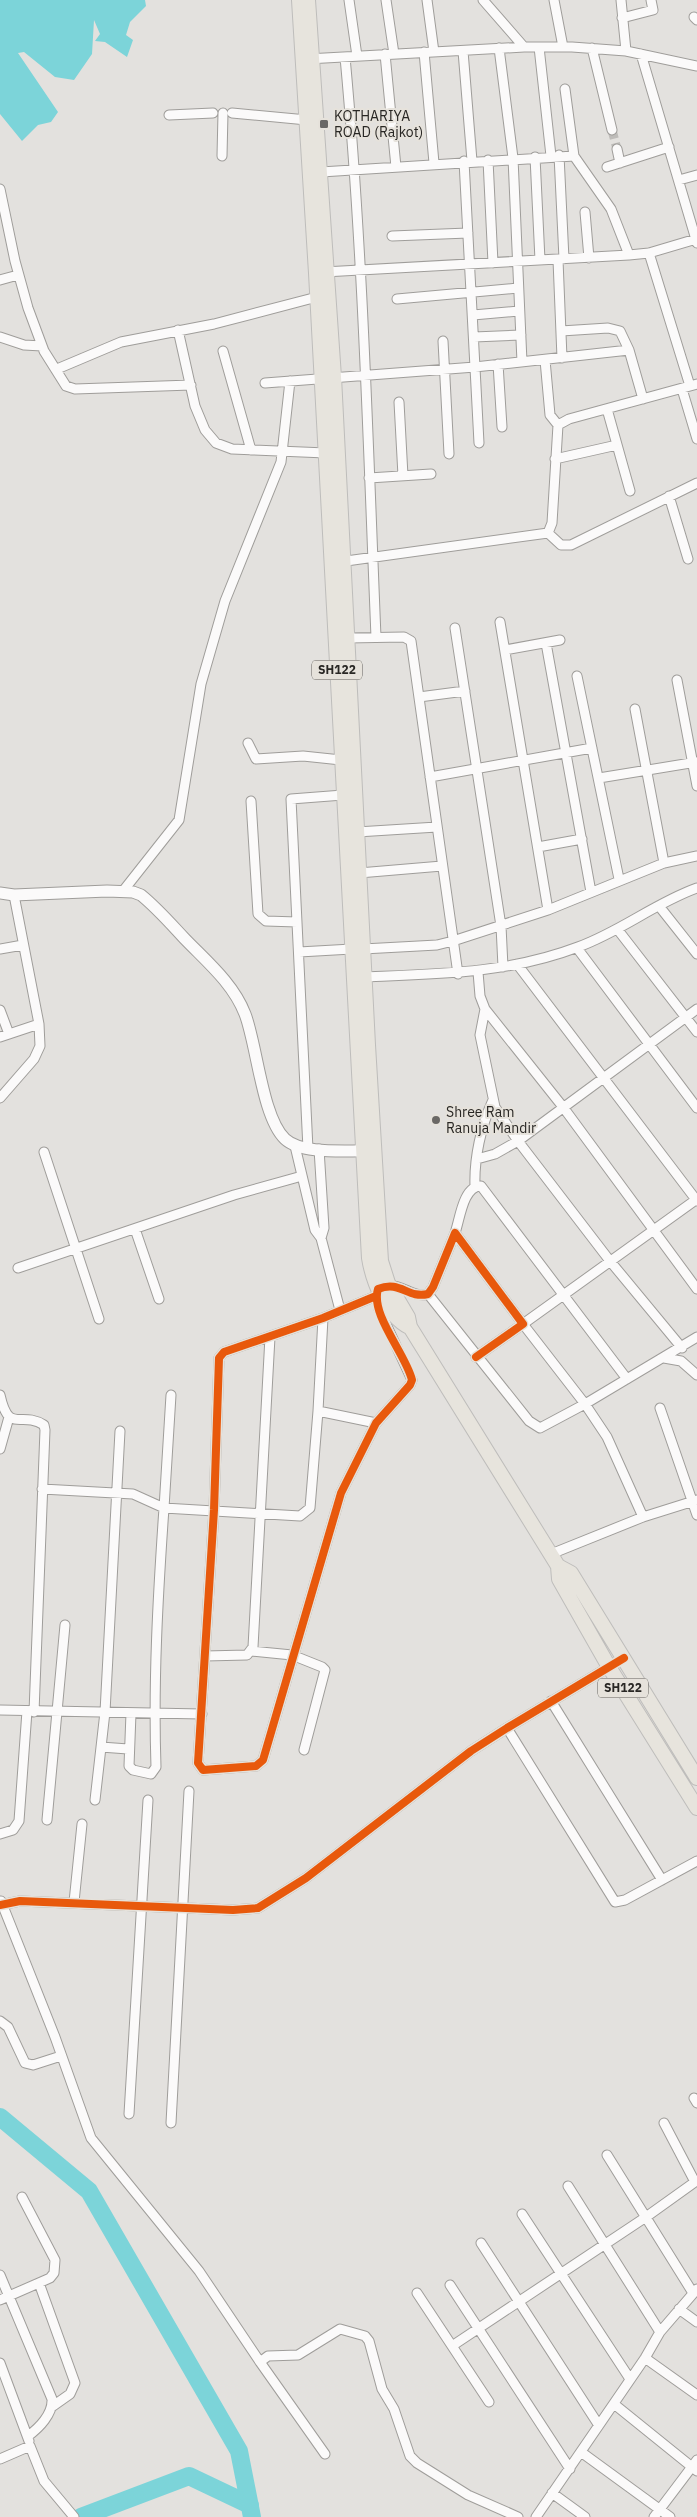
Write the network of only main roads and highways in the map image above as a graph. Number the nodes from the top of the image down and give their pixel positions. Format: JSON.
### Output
{"nodes":[{"id":1,"x":299,"y":0,"type":"edge"},
{"id":2,"x":308,"y":0,"type":"edge"},
{"id":3,"x":308,"y":59,"type":"junction"},
{"id":4,"x":322,"y":272,"type":"junction"},
{"id":5,"x":328,"y":377,"type":"junction"},
{"id":6,"x":337,"y":563,"type":"junction"},
{"id":7,"x":345,"y":722,"type":"junction"},
{"id":8,"x":358,"y":949,"type":"junction"},
{"id":9,"x":554,"y":1560,"type":"junction"},
{"id":10,"x":697,"y":1778,"type":"edge"},
{"id":11,"x":697,"y":1808,"type":"edge"}],
"edges":[{"from":1,"to":3,"type":"main road","number":"SH122"},
{"from":2,"to":3,"type":"main road","number":"SH122"},
{"from":3,"to":4,"type":"main road","number":"SH122"},
{"from":3,"to":4,"type":"main road","number":"SH122"},
{"from":4,"to":5,"type":"main road","number":"SH122"},
{"from":4,"to":5,"type":"main road","number":"SH122"},
{"from":5,"to":6,"type":"main road","number":"SH122"},
{"from":5,"to":6,"type":"main road","number":"SH122"},
{"from":6,"to":7,"type":"main road","number":"SH122"},
{"from":6,"to":7,"type":"main road","number":"SH122"},
{"from":7,"to":8,"type":"main road","number":"SH122"},
{"from":7,"to":8,"type":"main road","number":"SH122"},
{"from":8,"to":9,"type":"main road","number":"SH122"},
{"from":9,"to":10,"type":"main road","number":"SH122"},
{"from":9,"to":11,"type":"main road","number":"SH122"}]}
